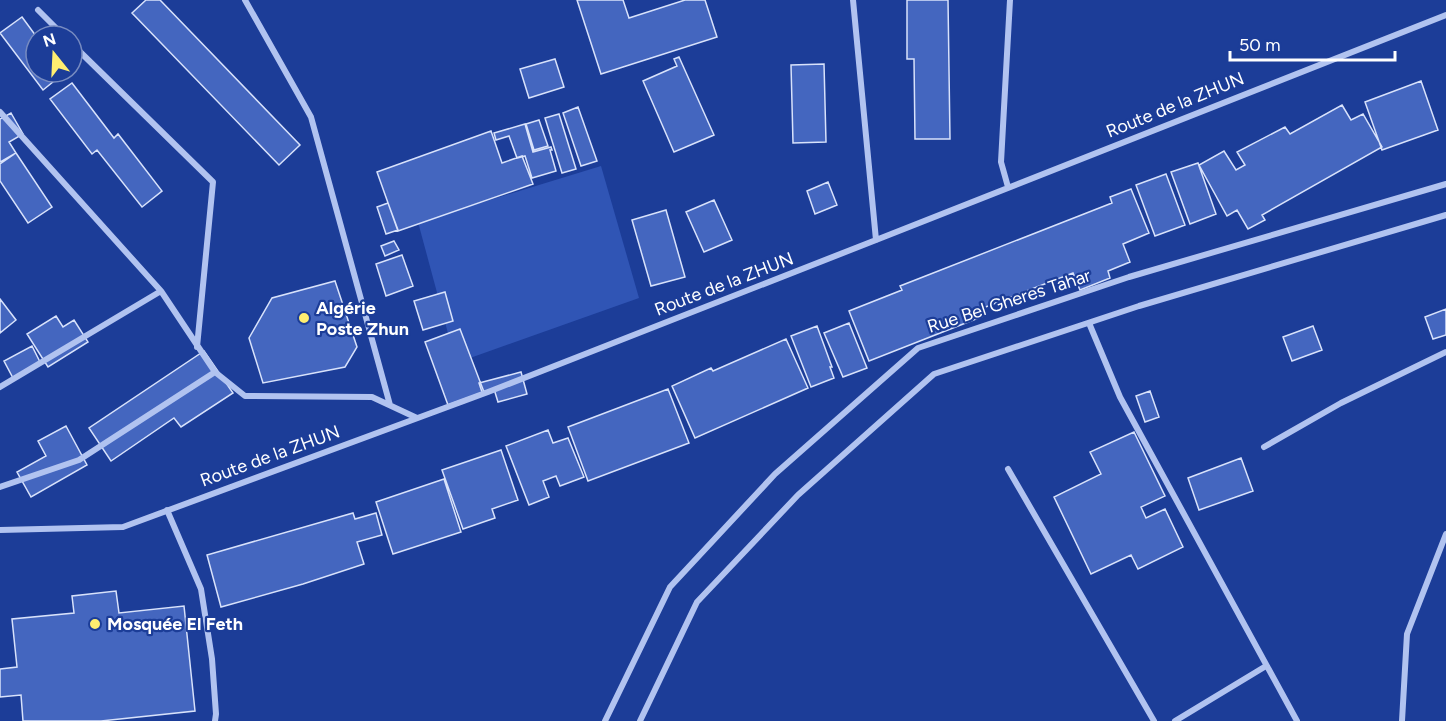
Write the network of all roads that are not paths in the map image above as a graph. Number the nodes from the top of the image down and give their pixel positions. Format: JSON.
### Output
{"nodes":[{"id":1,"x":245,"y":0,"type":"edge"},
{"id":2,"x":853,"y":0,"type":"edge"},
{"id":3,"x":1010,"y":0,"type":"edge"},
{"id":4,"x":38,"y":10,"type":"dead end"},
{"id":5,"x":1446,"y":15,"type":"edge"},
{"id":6,"x":52,"y":24,"type":"edge"},
{"id":7,"x":84,"y":56,"type":"edge"},
{"id":8,"x":0,"y":112,"type":"edge"},
{"id":9,"x":1446,"y":184,"type":"edge"},
{"id":10,"x":1008,"y":188,"type":"junction"},
{"id":11,"x":1446,"y":215,"type":"edge"},
{"id":12,"x":876,"y":240,"type":"junction"},
{"id":13,"x":161,"y":291,"type":"junction"},
{"id":14,"x":1089,"y":323,"type":"junction"},
{"id":15,"x":197,"y":347,"type":"junction"},
{"id":16,"x":1446,"y":352,"type":"edge"},
{"id":17,"x":215,"y":372,"type":"junction"},
{"id":18,"x":0,"y":387,"type":"edge"},
{"id":19,"x":390,"y":405,"type":"junction"},
{"id":20,"x":417,"y":418,"type":"junction"},
{"id":21,"x":1264,"y":447,"type":"dead end"},
{"id":22,"x":1008,"y":469,"type":"dead end"},
{"id":23,"x":0,"y":487,"type":"edge"},
{"id":24,"x":167,"y":510,"type":"junction"},
{"id":25,"x":0,"y":530,"type":"edge"},
{"id":26,"x":1446,"y":534,"type":"edge"},
{"id":27,"x":1266,"y":666,"type":"junction"},
{"id":28,"x":216,"y":721,"type":"edge"},
{"id":29,"x":604,"y":721,"type":"edge"},
{"id":30,"x":640,"y":721,"type":"edge"},
{"id":31,"x":1154,"y":721,"type":"edge"},
{"id":32,"x":1175,"y":721,"type":"edge"},
{"id":33,"x":1297,"y":721,"type":"edge"},
{"id":34,"x":1402,"y":721,"type":"edge"}],
"edges":[{"from":1,"to":19,"type":"street"},
{"from":2,"to":12,"type":"street"},
{"from":3,"to":10,"type":"street"},
{"from":4,"to":6,"type":"street"},
{"from":5,"to":10,"type":"street","name":"Route de la ZHUN"},
{"from":7,"to":15,"type":"street"},
{"from":8,"to":13,"type":"street"},
{"from":9,"to":29,"type":"street","name":"Rue Bel Gheres Tahar"},
{"from":10,"to":12,"type":"street","name":"Route de la ZHUN"},
{"from":11,"to":14,"type":"street"},
{"from":12,"to":20,"type":"street","name":"Route de la ZHUN"},
{"from":13,"to":15,"type":"street"},
{"from":13,"to":18,"type":"street"},
{"from":14,"to":27,"type":"street"},
{"from":14,"to":30,"type":"street"},
{"from":15,"to":17,"type":"street"},
{"from":16,"to":21,"type":"street"},
{"from":17,"to":19,"type":"street"},
{"from":17,"to":23,"type":"street"},
{"from":19,"to":20,"type":"street"},
{"from":20,"to":24,"type":"street","name":"Route de la ZHUN"},
{"from":22,"to":31,"type":"street"},
{"from":24,"to":25,"type":"street","name":"Route de la ZHUN"},
{"from":24,"to":28,"type":"street"},
{"from":26,"to":34,"type":"street"},
{"from":27,"to":32,"type":"street"},
{"from":27,"to":33,"type":"street"}]}
